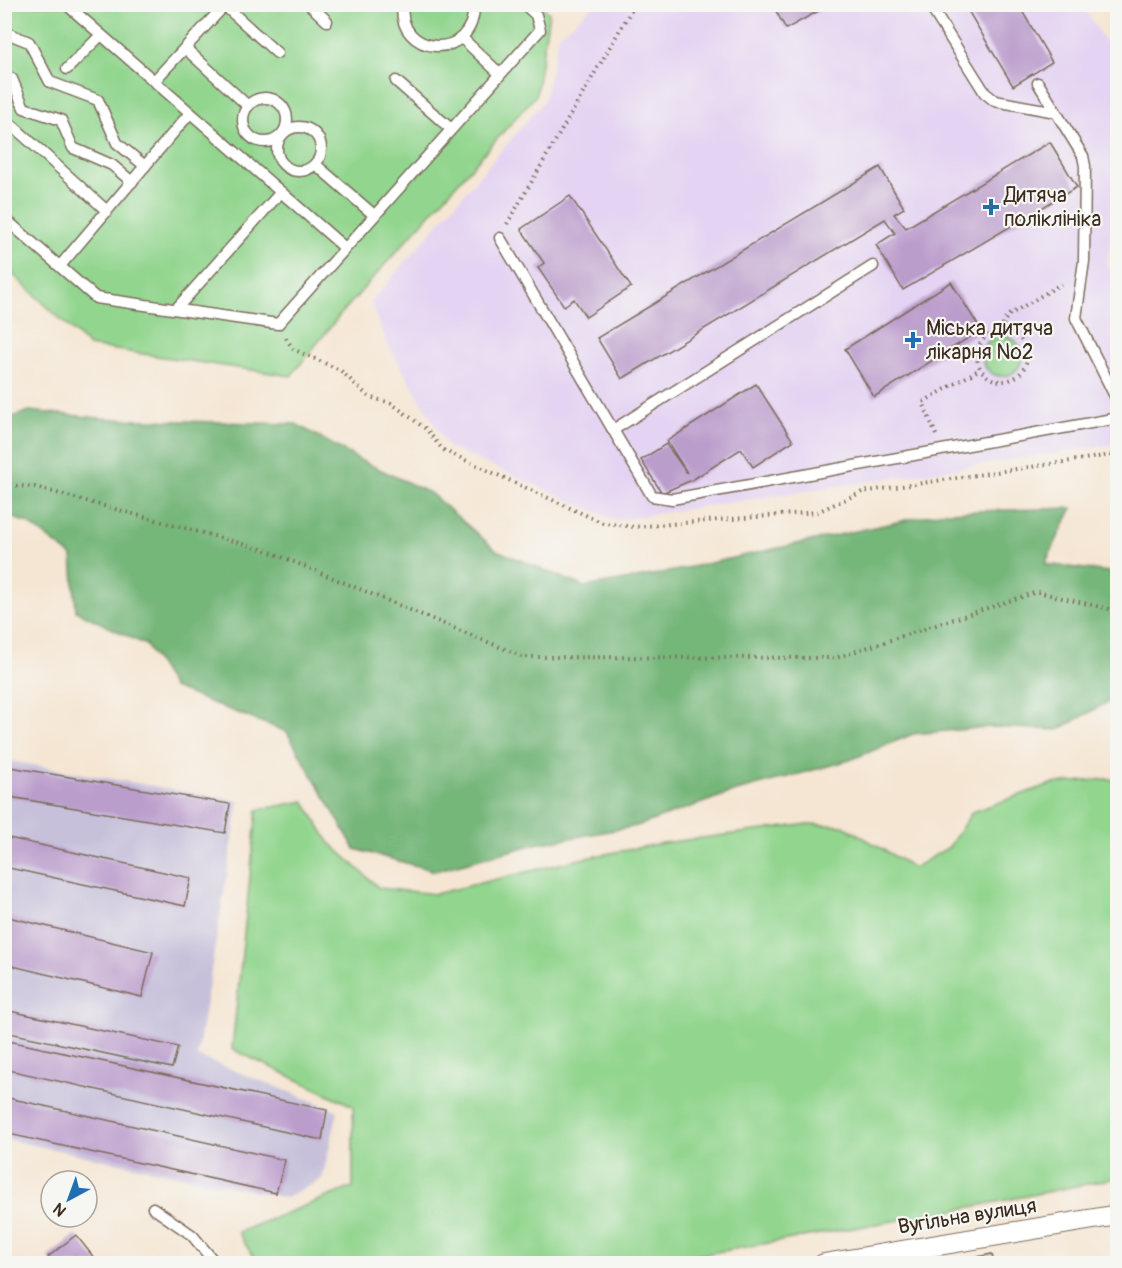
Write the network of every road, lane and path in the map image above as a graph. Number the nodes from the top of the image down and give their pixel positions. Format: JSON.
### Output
{"nodes":[{"id":1,"x":66,"y":4,"type":"edge"},
{"id":2,"x":309,"y":4,"type":"edge"},
{"id":3,"x":403,"y":4,"type":"edge"},
{"id":4,"x":474,"y":4,"type":"edge"},
{"id":5,"x":524,"y":4,"type":"edge"},
{"id":6,"x":635,"y":4,"type":"edge"},
{"id":7,"x":929,"y":4,"type":"edge"},
{"id":8,"x":225,"y":5,"type":"edge"},
{"id":9,"x":327,"y":21,"type":"dead end"},
{"id":10,"x":4,"y":32,"type":"edge"},
{"id":11,"x":101,"y":35,"type":"junction"},
{"id":12,"x":462,"y":38,"type":"junction"},
{"id":13,"x":185,"y":48,"type":"junction"},
{"id":14,"x":277,"y":53,"type":"dead end"},
{"id":15,"x":67,"y":69,"type":"dead end"},
{"id":16,"x":500,"y":74,"type":"junction"},
{"id":17,"x":4,"y":76,"type":"edge"},
{"id":18,"x":154,"y":81,"type":"junction"},
{"id":19,"x":396,"y":81,"type":"dead end"},
{"id":20,"x":1038,"y":83,"type":"dead end"},
{"id":21,"x":248,"y":106,"type":"junction"},
{"id":22,"x":1056,"y":112,"type":"junction"},
{"id":23,"x":190,"y":113,"type":"junction"},
{"id":24,"x":4,"y":118,"type":"edge"},
{"id":25,"x":451,"y":129,"type":"junction"},
{"id":26,"x":280,"y":136,"type":"junction"},
{"id":27,"x":315,"y":164,"type":"junction"},
{"id":28,"x":145,"y":166,"type":"junction"},
{"id":29,"x":132,"y":182,"type":"junction"},
{"id":30,"x":281,"y":192,"type":"junction"},
{"id":31,"x":107,"y":211,"type":"junction"},
{"id":32,"x":374,"y":215,"type":"junction"},
{"id":33,"x":4,"y":218,"type":"edge"},
{"id":34,"x":500,"y":237,"type":"joint"},
{"id":35,"x":345,"y":248,"type":"junction"},
{"id":36,"x":60,"y":266,"type":"junction"},
{"id":37,"x":873,"y":266,"type":"dead end"},
{"id":38,"x":1062,"y":284,"type":"dead end"},
{"id":39,"x":176,"y":309,"type":"junction"},
{"id":40,"x":278,"y":324,"type":"junction"},
{"id":41,"x":1002,"y":331,"type":"junction"},
{"id":42,"x":980,"y":369,"type":"junction"},
{"id":43,"x":1118,"y":402,"type":"edge"},
{"id":44,"x":1118,"y":418,"type":"edge"},
{"id":45,"x":613,"y":430,"type":"junction"},
{"id":46,"x":942,"y":450,"type":"junction"},
{"id":47,"x":1118,"y":454,"type":"edge"},
{"id":48,"x":4,"y":485,"type":"edge"},
{"id":49,"x":1118,"y":611,"type":"edge"},
{"id":50,"x":153,"y":1208,"type":"dead end"},
{"id":51,"x":1118,"y":1215,"type":"edge"},
{"id":52,"x":216,"y":1263,"type":"edge"},
{"id":53,"x":824,"y":1263,"type":"edge"}],
"edges":[{"from":1,"to":11,"type":"lane"},
{"from":2,"to":9,"type":"lane"},
{"from":3,"to":12,"type":"lane"},
{"from":4,"to":12,"type":"lane"},
{"from":5,"to":16,"type":"lane"},
{"from":6,"to":34,"type":"path"},
{"from":7,"to":22,"type":"lane"},
{"from":8,"to":13,"type":"lane"},
{"from":8,"to":14,"type":"lane"},
{"from":10,"to":28,"type":"lane"},
{"from":11,"to":15,"type":"lane"},
{"from":11,"to":18,"type":"lane"},
{"from":12,"to":16,"type":"lane"},
{"from":13,"to":18,"type":"lane"},
{"from":13,"to":21,"type":"lane"},
{"from":16,"to":25,"type":"lane"},
{"from":17,"to":29,"type":"lane"},
{"from":18,"to":23,"type":"lane"},
{"from":19,"to":25,"type":"lane"},
{"from":20,"to":22,"type":"lane"},
{"from":21,"to":26,"type":"lane"},
{"from":21,"to":26,"type":"lane"},
{"from":22,"to":43,"type":"lane"},
{"from":23,"to":28,"type":"lane"},
{"from":23,"to":30,"type":"lane"},
{"from":24,"to":31,"type":"lane"},
{"from":25,"to":32,"type":"lane"},
{"from":26,"to":27,"type":"lane"},
{"from":26,"to":27,"type":"lane"},
{"from":27,"to":32,"type":"lane"},
{"from":28,"to":29,"type":"lane"},
{"from":29,"to":31,"type":"lane"},
{"from":30,"to":35,"type":"lane"},
{"from":30,"to":39,"type":"lane"},
{"from":31,"to":36,"type":"lane"},
{"from":32,"to":35,"type":"lane"},
{"from":33,"to":36,"type":"lane"},
{"from":34,"to":45,"type":"lane"},
{"from":35,"to":40,"type":"lane"},
{"from":36,"to":39,"type":"lane"},
{"from":37,"to":45,"type":"lane"},
{"from":38,"to":41,"type":"path"},
{"from":39,"to":40,"type":"lane"},
{"from":40,"to":47,"type":"path"},
{"from":41,"to":42,"type":"path"},
{"from":41,"to":42,"type":"path"},
{"from":42,"to":46,"type":"path"},
{"from":44,"to":46,"type":"lane"},
{"from":45,"to":46,"type":"lane"},
{"from":48,"to":49,"type":"path"},
{"from":50,"to":52,"type":"lane"},
{"from":51,"to":53,"type":"street","name":"Вугільна вулиця"}]}
